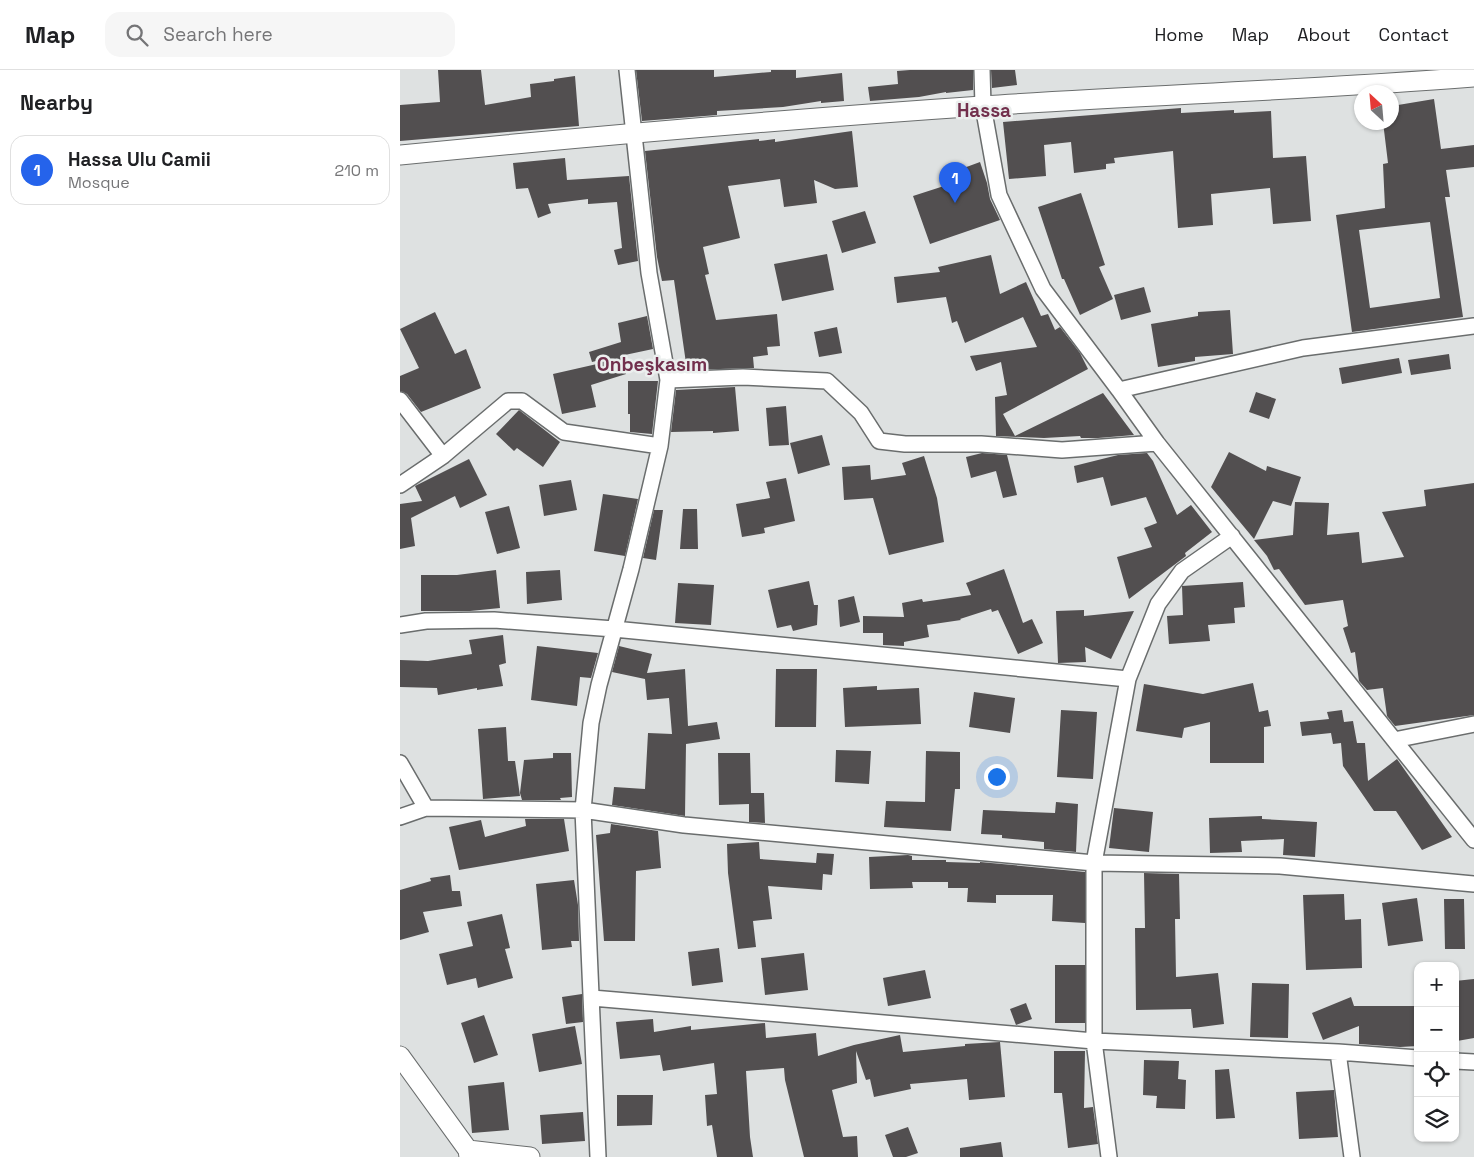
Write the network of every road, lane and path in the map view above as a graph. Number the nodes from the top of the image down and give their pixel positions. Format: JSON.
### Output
{"nodes":[{"id":1,"x":626,"y":70,"type":"edge"},
{"id":2,"x":982,"y":70,"type":"edge"},
{"id":3,"x":1474,"y":77,"type":"edge"},
{"id":4,"x":983,"y":106,"type":"junction"},
{"id":5,"x":632,"y":133,"type":"junction"},
{"id":6,"x":400,"y":155,"type":"edge"},
{"id":7,"x":1474,"y":326,"type":"edge"},
{"id":8,"x":668,"y":380,"type":"junction"},
{"id":9,"x":1119,"y":390,"type":"junction"},
{"id":10,"x":400,"y":400,"type":"edge"},
{"id":11,"x":1157,"y":443,"type":"junction"},
{"id":12,"x":660,"y":446,"type":"junction"},
{"id":13,"x":443,"y":456,"type":"junction"},
{"id":14,"x":400,"y":486,"type":"edge"},
{"id":15,"x":1232,"y":536,"type":"junction"},
{"id":16,"x":400,"y":625,"type":"edge"},
{"id":17,"x":614,"y":629,"type":"junction"},
{"id":18,"x":1128,"y":679,"type":"junction"},
{"id":19,"x":1474,"y":724,"type":"edge"},
{"id":20,"x":1394,"y":740,"type":"junction"},
{"id":21,"x":400,"y":763,"type":"edge"},
{"id":22,"x":426,"y":808,"type":"junction"},
{"id":23,"x":583,"y":810,"type":"junction"},
{"id":24,"x":400,"y":817,"type":"edge"},
{"id":25,"x":1474,"y":840,"type":"edge"},
{"id":26,"x":1094,"y":863,"type":"junction"},
{"id":27,"x":1474,"y":884,"type":"edge"},
{"id":28,"x":592,"y":998,"type":"junction"},
{"id":29,"x":1094,"y":1041,"type":"junction"},
{"id":30,"x":1338,"y":1052,"type":"junction"},
{"id":31,"x":400,"y":1056,"type":"edge"},
{"id":32,"x":1414,"y":1058,"type":"edge"},
{"id":33,"x":1459,"y":1061,"type":"edge"},
{"id":34,"x":1474,"y":1062,"type":"edge"},
{"id":35,"x":468,"y":1154,"type":"edge"},
{"id":36,"x":530,"y":1157,"type":"edge"},
{"id":37,"x":598,"y":1157,"type":"edge"},
{"id":38,"x":1109,"y":1157,"type":"edge"},
{"id":39,"x":1352,"y":1157,"type":"edge"}],
"edges":[{"from":1,"to":5,"type":"street"},
{"from":2,"to":4,"type":"street"},
{"from":3,"to":4,"type":"street"},
{"from":4,"to":5,"type":"street"},
{"from":4,"to":9,"type":"street"},
{"from":5,"to":6,"type":"street"},
{"from":5,"to":8,"type":"street"},
{"from":7,"to":9,"type":"street"},
{"from":8,"to":11,"type":"street"},
{"from":8,"to":12,"type":"street"},
{"from":9,"to":11,"type":"street"},
{"from":10,"to":13,"type":"street"},
{"from":11,"to":15,"type":"street"},
{"from":12,"to":13,"type":"street"},
{"from":12,"to":17,"type":"street"},
{"from":13,"to":14,"type":"street"},
{"from":15,"to":18,"type":"street"},
{"from":15,"to":20,"type":"street"},
{"from":16,"to":17,"type":"street"},
{"from":17,"to":18,"type":"street"},
{"from":17,"to":23,"type":"street"},
{"from":18,"to":26,"type":"street"},
{"from":19,"to":20,"type":"street"},
{"from":20,"to":25,"type":"street"},
{"from":21,"to":22,"type":"street"},
{"from":22,"to":23,"type":"street"},
{"from":22,"to":24,"type":"street"},
{"from":23,"to":26,"type":"street"},
{"from":23,"to":28,"type":"street"},
{"from":26,"to":27,"type":"street"},
{"from":26,"to":29,"type":"street"},
{"from":28,"to":29,"type":"street"},
{"from":28,"to":37,"type":"street"},
{"from":29,"to":30,"type":"street"},
{"from":29,"to":38,"type":"street"},
{"from":30,"to":32,"type":"street"},
{"from":30,"to":39,"type":"street"},
{"from":31,"to":35,"type":"street"},
{"from":33,"to":34,"type":"street"},
{"from":35,"to":36,"type":"street"}]}
